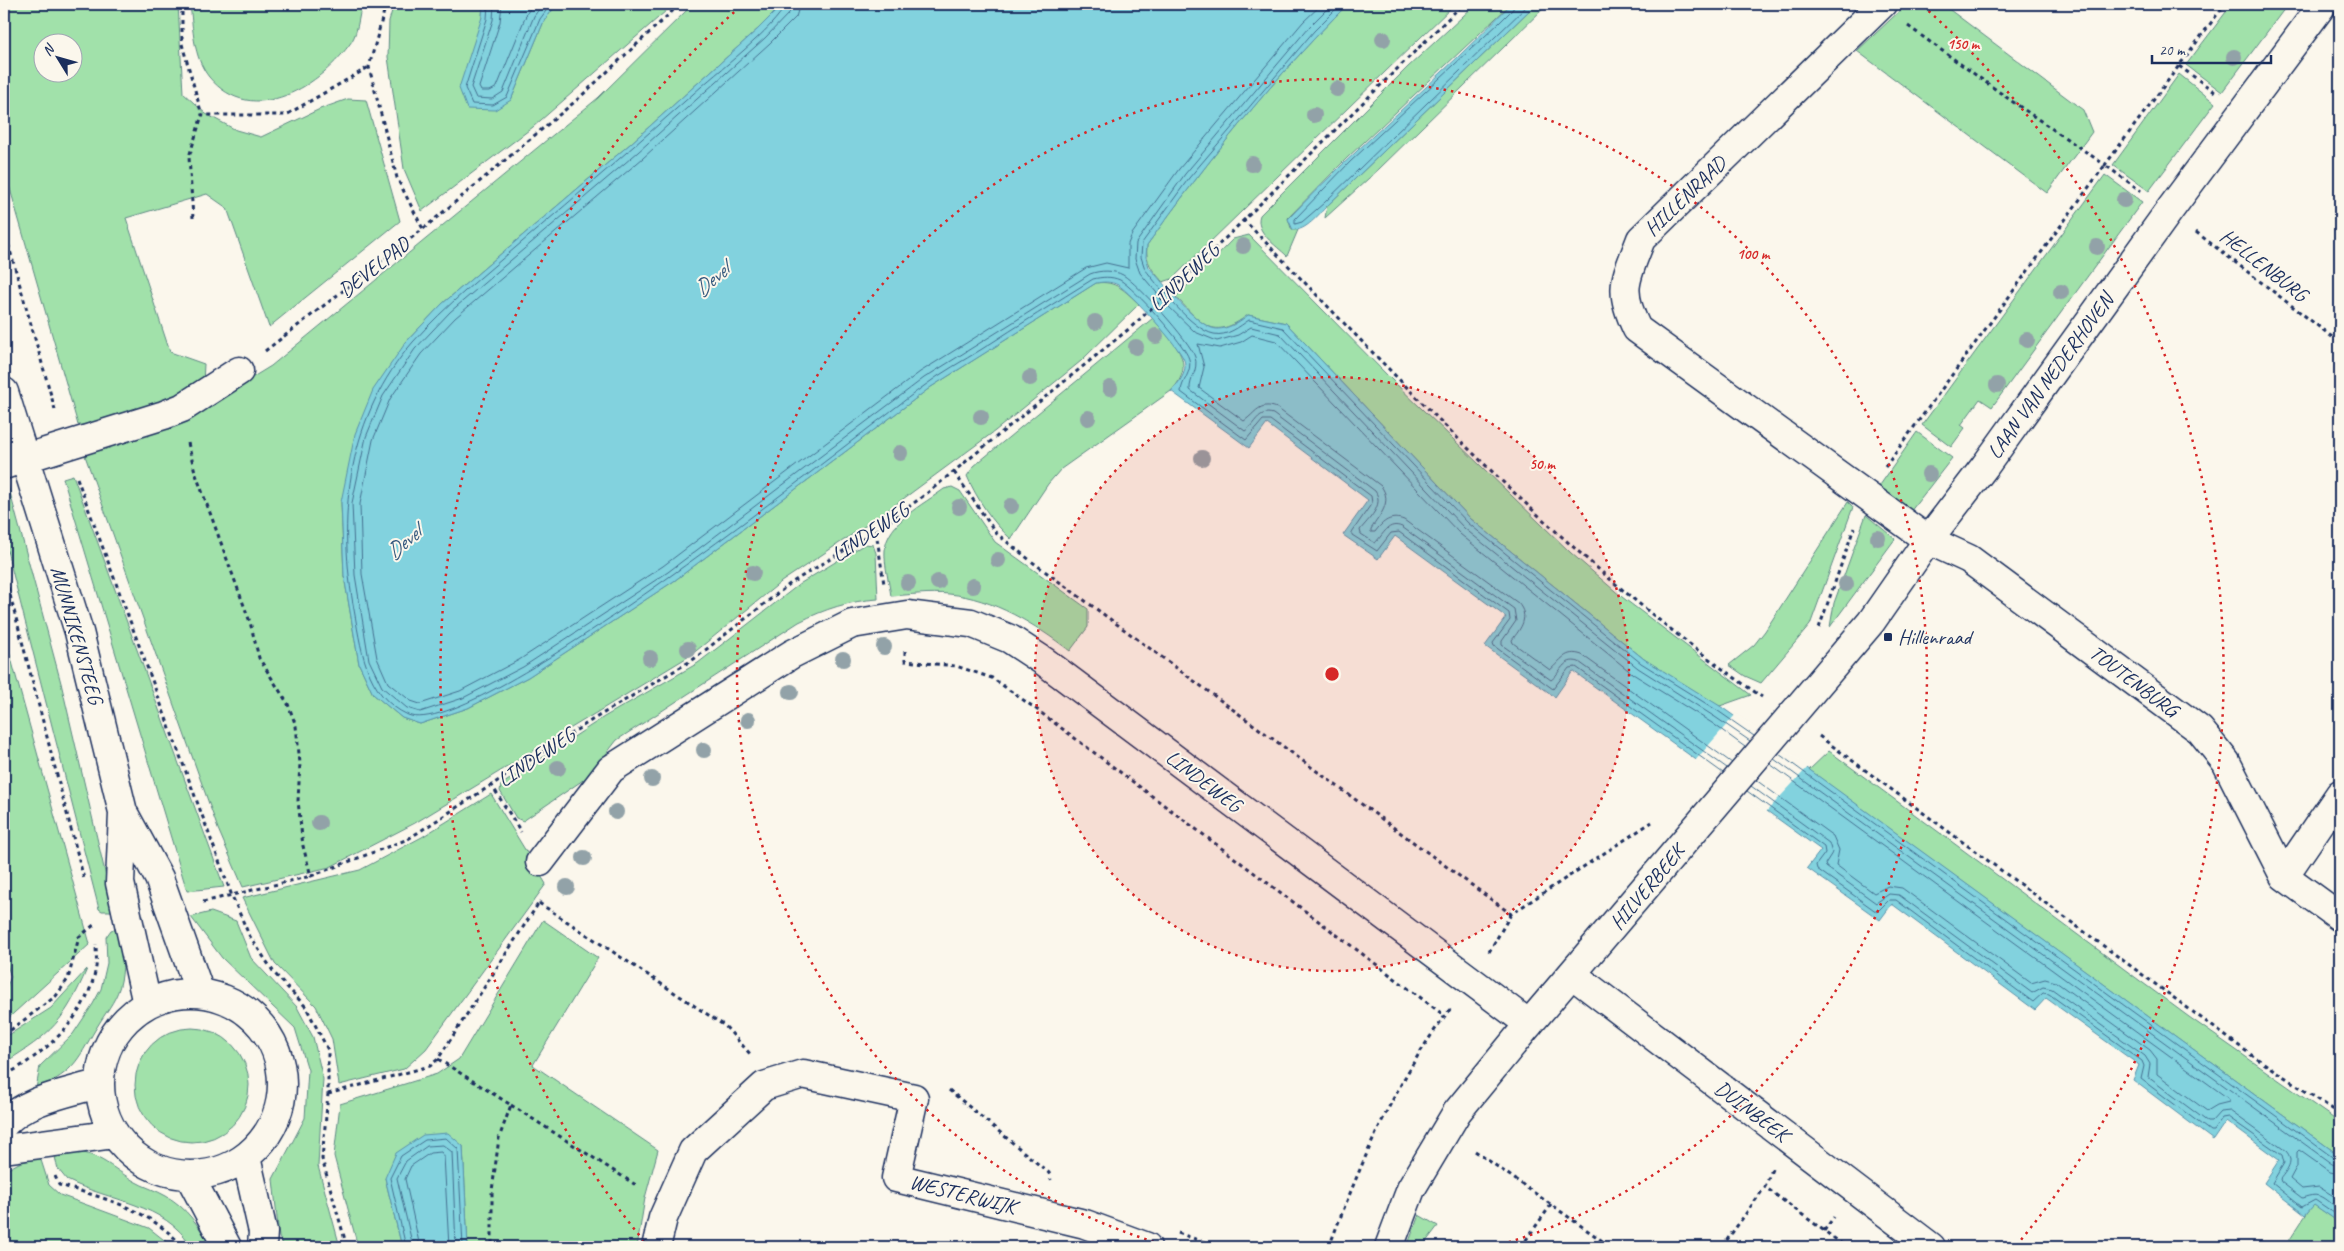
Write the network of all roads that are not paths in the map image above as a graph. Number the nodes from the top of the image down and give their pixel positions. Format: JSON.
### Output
{"nodes":[{"id":1,"x":2323,"y":4,"type":"edge"},
{"id":2,"x":1881,"y":5,"type":"edge"},
{"id":3,"x":239,"y":371,"type":"road end"},
{"id":4,"x":4,"y":392,"type":"edge"},
{"id":5,"x":14,"y":463,"type":"edge"},
{"id":6,"x":1928,"y":540,"type":"junction"},
{"id":7,"x":2340,"y":794,"type":"edge"},
{"id":8,"x":123,"y":812,"type":"junction"},
{"id":9,"x":540,"y":862,"type":"road end"},
{"id":10,"x":2284,"y":876,"type":"junction"},
{"id":11,"x":2340,"y":917,"type":"edge"},
{"id":12,"x":1573,"y":974,"type":"junction"},
{"id":13,"x":200,"y":993,"type":"junction"},
{"id":14,"x":146,"y":1004,"type":"junction"},
{"id":15,"x":1529,"y":1024,"type":"junction"},
{"id":16,"x":100,"y":1083,"type":"junction"},
{"id":17,"x":4,"y":1124,"type":"edge"},
{"id":18,"x":114,"y":1134,"type":"junction"},
{"id":19,"x":4,"y":1149,"type":"edge"},
{"id":20,"x":246,"y":1157,"type":"junction"},
{"id":21,"x":189,"y":1175,"type":"junction"},
{"id":22,"x":227,"y":1247,"type":"edge"},
{"id":23,"x":262,"y":1247,"type":"edge"},
{"id":24,"x":656,"y":1247,"type":"edge"},
{"id":25,"x":1147,"y":1247,"type":"edge"},
{"id":26,"x":1389,"y":1247,"type":"edge"},
{"id":27,"x":1931,"y":1247,"type":"edge"}],
"edges":[{"from":1,"to":6,"type":"street","name":"LAAN VAN NEDERHOVEN"},
{"from":2,"to":6,"type":"street","name":"HILLENRAAD"},
{"from":3,"to":5,"type":"street"},
{"from":4,"to":5,"type":"street","name":"MUNNIKENSTEEG"},
{"from":5,"to":8,"type":"street","name":"MUNNIKENSTEEG"},
{"from":6,"to":10,"type":"street","name":"TOUTENBURG"},
{"from":6,"to":12,"type":"street","name":"HILVERBEEK"},
{"from":7,"to":10,"type":"street"},
{"from":8,"to":13,"type":"street","name":"MUNNIKENSTEEG"},
{"from":8,"to":14,"type":"street","name":"MUNNIKENSTEEG"},
{"from":9,"to":15,"type":"street","name":"LINDEWEG"},
{"from":10,"to":11,"type":"street","name":"TOUTENBURG"},
{"from":12,"to":15,"type":"street","name":"HILVERBEEK"},
{"from":12,"to":27,"type":"street","name":"DUINBEEK"},
{"from":13,"to":14,"type":"street"},
{"from":13,"to":20,"type":"street"},
{"from":14,"to":16,"type":"street"},
{"from":15,"to":26,"type":"street","name":"HILVERBEEK"},
{"from":16,"to":17,"type":"street"},
{"from":16,"to":18,"type":"street"},
{"from":18,"to":19,"type":"street"},
{"from":18,"to":21,"type":"street"},
{"from":20,"to":21,"type":"street"},
{"from":20,"to":23,"type":"street"},
{"from":21,"to":22,"type":"street"},
{"from":24,"to":25,"type":"street","name":"WESTERWIJK"}]}
